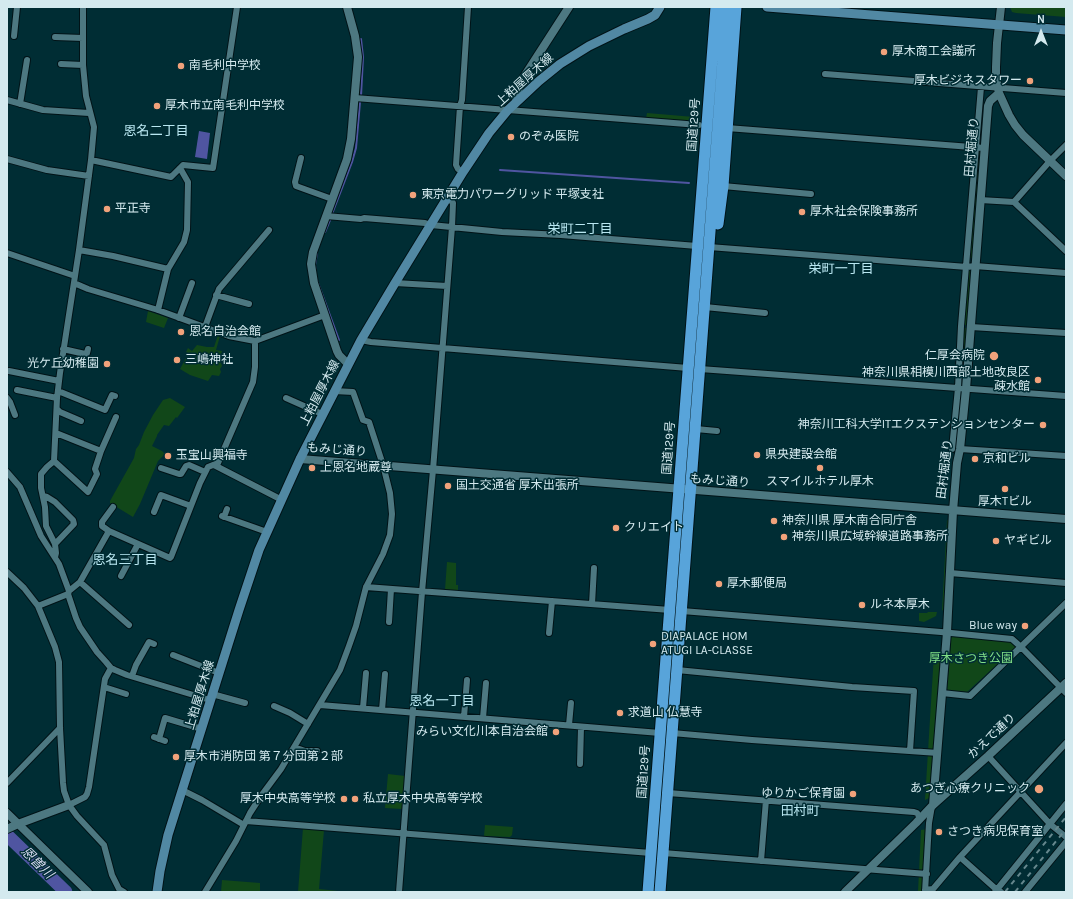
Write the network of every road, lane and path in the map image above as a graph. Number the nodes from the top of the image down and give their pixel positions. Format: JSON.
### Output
{"nodes":[{"id":1,"x":17,"y":7,"type":"edge"},
{"id":2,"x":83,"y":7,"type":"edge"},
{"id":3,"x":237,"y":7,"type":"edge"},
{"id":4,"x":348,"y":7,"type":"edge"},
{"id":5,"x":468,"y":7,"type":"edge"},
{"id":6,"x":569,"y":7,"type":"edge"},
{"id":7,"x":660,"y":7,"type":"edge"},
{"id":8,"x":709,"y":7,"type":"edge"},
{"id":9,"x":716,"y":7,"type":"edge"},
{"id":10,"x":727,"y":7,"type":"edge"},
{"id":11,"x":736,"y":7,"type":"edge"},
{"id":12,"x":767,"y":7,"type":"edge"},
{"id":13,"x":1001,"y":7,"type":"edge"},
{"id":14,"x":870,"y":11,"type":"edge"},
{"id":15,"x":999,"y":25,"type":"junction"},
{"id":16,"x":1066,"y":30,"type":"edge"},
{"id":17,"x":14,"y":36,"type":"dead end"},
{"id":18,"x":55,"y":37,"type":"dead end"},
{"id":19,"x":83,"y":38,"type":"junction"},
{"id":20,"x":27,"y":60,"type":"dead end"},
{"id":21,"x":62,"y":64,"type":"dead end"},
{"id":22,"x":83,"y":65,"type":"junction"},
{"id":23,"x":531,"y":67,"type":"junction"},
{"id":24,"x":826,"y":74,"type":"dead end"},
{"id":25,"x":539,"y":81,"type":"junction"},
{"id":26,"x":981,"y":87,"type":"junction"},
{"id":27,"x":998,"y":90,"type":"junction"},
{"id":28,"x":1066,"y":93,"type":"edge"},
{"id":29,"x":355,"y":98,"type":"junction"},
{"id":30,"x":7,"y":100,"type":"edge"},
{"id":31,"x":516,"y":102,"type":"junction"},
{"id":32,"x":20,"y":104,"type":"junction"},
{"id":33,"x":460,"y":106,"type":"junction"},
{"id":34,"x":508,"y":110,"type":"junction"},
{"id":35,"x":89,"y":113,"type":"junction"},
{"id":36,"x":700,"y":125,"type":"junction"},
{"id":37,"x":727,"y":128,"type":"junction"},
{"id":38,"x":1066,"y":145,"type":"edge"},
{"id":39,"x":980,"y":148,"type":"junction"},
{"id":40,"x":301,"y":158,"type":"dead end"},
{"id":41,"x":7,"y":160,"type":"edge"},
{"id":42,"x":91,"y":160,"type":"junction"},
{"id":43,"x":1050,"y":161,"type":"junction"},
{"id":44,"x":180,"y":168,"type":"junction"},
{"id":45,"x":463,"y":172,"type":"junction"},
{"id":46,"x":89,"y":176,"type":"junction"},
{"id":47,"x":1066,"y":176,"type":"edge"},
{"id":48,"x":718,"y":187,"type":"junction"},
{"id":49,"x":811,"y":194,"type":"dead end"},
{"id":50,"x":448,"y":197,"type":"junction"},
{"id":51,"x":332,"y":199,"type":"junction"},
{"id":52,"x":980,"y":200,"type":"junction"},
{"id":53,"x":1014,"y":202,"type":"junction"},
{"id":54,"x":326,"y":216,"type":"junction"},
{"id":55,"x":431,"y":225,"type":"junction"},
{"id":56,"x":452,"y":227,"type":"junction"},
{"id":57,"x":268,"y":234,"type":"dead end"},
{"id":58,"x":696,"y":246,"type":"junction"},
{"id":59,"x":711,"y":247,"type":"junction"},
{"id":60,"x":79,"y":250,"type":"junction"},
{"id":61,"x":1066,"y":251,"type":"edge"},
{"id":62,"x":7,"y":253,"type":"edge"},
{"id":63,"x":971,"y":267,"type":"junction"},
{"id":64,"x":168,"y":269,"type":"junction"},
{"id":65,"x":1066,"y":273,"type":"edge"},
{"id":66,"x":75,"y":280,"type":"junction"},
{"id":67,"x":192,"y":283,"type":"dead end"},
{"id":68,"x":395,"y":283,"type":"junction"},
{"id":69,"x":447,"y":286,"type":"junction"},
{"id":70,"x":216,"y":295,"type":"junction"},
{"id":71,"x":250,"y":304,"type":"dead end"},
{"id":72,"x":705,"y":308,"type":"junction"},
{"id":73,"x":158,"y":310,"type":"junction"},
{"id":74,"x":765,"y":313,"type":"dead end"},
{"id":75,"x":325,"y":315,"type":"junction"},
{"id":76,"x":179,"y":318,"type":"junction"},
{"id":77,"x":205,"y":327,"type":"junction"},
{"id":78,"x":971,"y":327,"type":"junction"},
{"id":79,"x":1066,"y":334,"type":"edge"},
{"id":80,"x":361,"y":340,"type":"junction"},
{"id":81,"x":255,"y":341,"type":"junction"},
{"id":82,"x":442,"y":348,"type":"junction"},
{"id":83,"x":63,"y":349,"type":"junction"},
{"id":84,"x":88,"y":349,"type":"dead end"},
{"id":85,"x":348,"y":364,"type":"junction"},
{"id":86,"x":688,"y":368,"type":"junction"},
{"id":87,"x":700,"y":369,"type":"junction"},
{"id":88,"x":14,"y":370,"type":"dead end"},
{"id":89,"x":59,"y":381,"type":"junction"},
{"id":90,"x":962,"y":388,"type":"junction"},
{"id":91,"x":17,"y":390,"type":"dead end"},
{"id":92,"x":334,"y":391,"type":"junction"},
{"id":93,"x":58,"y":394,"type":"junction"},
{"id":94,"x":115,"y":396,"type":"dead end"},
{"id":95,"x":1066,"y":396,"type":"edge"},
{"id":96,"x":7,"y":398,"type":"edge"},
{"id":97,"x":286,"y":398,"type":"dead end"},
{"id":98,"x":57,"y":409,"type":"junction"},
{"id":99,"x":322,"y":414,"type":"junction"},
{"id":100,"x":15,"y":416,"type":"dead end"},
{"id":101,"x":116,"y":417,"type":"dead end"},
{"id":102,"x":81,"y":421,"type":"dead end"},
{"id":103,"x":696,"y":429,"type":"junction"},
{"id":104,"x":717,"y":431,"type":"dead end"},
{"id":105,"x":56,"y":433,"type":"junction"},
{"id":106,"x":956,"y":449,"type":"junction"},
{"id":107,"x":101,"y":451,"type":"junction"},
{"id":108,"x":1066,"y":456,"type":"edge"},
{"id":109,"x":300,"y":459,"type":"junction"},
{"id":110,"x":54,"y":461,"type":"junction"},
{"id":111,"x":214,"y":465,"type":"junction"},
{"id":112,"x":383,"y":465,"type":"junction"},
{"id":113,"x":161,"y":468,"type":"dead end"},
{"id":114,"x":433,"y":470,"type":"junction"},
{"id":115,"x":7,"y":472,"type":"edge"},
{"id":116,"x":205,"y":472,"type":"junction"},
{"id":117,"x":679,"y":489,"type":"junction"},
{"id":118,"x":691,"y":490,"type":"junction"},
{"id":119,"x":43,"y":496,"type":"junction"},
{"id":120,"x":282,"y":500,"type":"junction"},
{"id":121,"x":191,"y":506,"type":"junction"},
{"id":122,"x":113,"y":507,"type":"dead end"},
{"id":123,"x":153,"y":509,"type":"dead end"},
{"id":124,"x":227,"y":509,"type":"dead end"},
{"id":125,"x":953,"y":511,"type":"junction"},
{"id":126,"x":1066,"y":519,"type":"edge"},
{"id":127,"x":109,"y":531,"type":"junction"},
{"id":128,"x":267,"y":532,"type":"junction"},
{"id":129,"x":56,"y":544,"type":"junction"},
{"id":130,"x":138,"y":544,"type":"junction"},
{"id":131,"x":55,"y":557,"type":"junction"},
{"id":132,"x":594,"y":568,"type":"dead end"},
{"id":133,"x":7,"y":572,"type":"edge"},
{"id":134,"x":950,"y":573,"type":"junction"},
{"id":135,"x":121,"y":576,"type":"dead end"},
{"id":136,"x":80,"y":582,"type":"junction"},
{"id":137,"x":1066,"y":583,"type":"edge"},
{"id":138,"x":366,"y":587,"type":"junction"},
{"id":139,"x":391,"y":589,"type":"junction"},
{"id":140,"x":422,"y":592,"type":"junction"},
{"id":141,"x":69,"y":593,"type":"junction"},
{"id":142,"x":552,"y":601,"type":"junction"},
{"id":143,"x":1066,"y":603,"type":"edge"},
{"id":144,"x":592,"y":604,"type":"junction"},
{"id":145,"x":38,"y":606,"type":"junction"},
{"id":146,"x":670,"y":610,"type":"junction"},
{"id":147,"x":682,"y":611,"type":"junction"},
{"id":148,"x":128,"y":622,"type":"dead end"},
{"id":149,"x":390,"y":622,"type":"dead end"},
{"id":150,"x":947,"y":632,"type":"junction"},
{"id":151,"x":549,"y":633,"type":"dead end"},
{"id":152,"x":149,"y":641,"type":"dead end"},
{"id":153,"x":1021,"y":647,"type":"junction"},
{"id":154,"x":173,"y":655,"type":"dead end"},
{"id":155,"x":111,"y":668,"type":"junction"},
{"id":156,"x":677,"y":670,"type":"junction"},
{"id":157,"x":219,"y":673,"type":"junction"},
{"id":158,"x":366,"y":673,"type":"dead end"},
{"id":159,"x":386,"y":674,"type":"dead end"},
{"id":160,"x":132,"y":676,"type":"junction"},
{"id":161,"x":467,"y":680,"type":"dead end"},
{"id":162,"x":486,"y":683,"type":"dead end"},
{"id":163,"x":104,"y":687,"type":"junction"},
{"id":164,"x":1064,"y":688,"type":"edge"},
{"id":165,"x":942,"y":693,"type":"junction"},
{"id":166,"x":126,"y":694,"type":"dead end"},
{"id":167,"x":211,"y":697,"type":"junction"},
{"id":168,"x":242,"y":703,"type":"dead end"},
{"id":169,"x":571,"y":703,"type":"dead end"},
{"id":170,"x":320,"y":705,"type":"junction"},
{"id":171,"x":274,"y":706,"type":"dead end"},
{"id":172,"x":362,"y":708,"type":"junction"},
{"id":173,"x":382,"y":710,"type":"junction"},
{"id":174,"x":412,"y":713,"type":"junction"},
{"id":175,"x":464,"y":717,"type":"junction"},
{"id":176,"x":483,"y":718,"type":"junction"},
{"id":177,"x":308,"y":724,"type":"junction"},
{"id":178,"x":569,"y":725,"type":"junction"},
{"id":179,"x":581,"y":727,"type":"junction"},
{"id":180,"x":60,"y":728,"type":"junction"},
{"id":181,"x":202,"y":729,"type":"junction"},
{"id":182,"x":660,"y":733,"type":"junction"},
{"id":183,"x":672,"y":733,"type":"junction"},
{"id":184,"x":159,"y":739,"type":"dead end"},
{"id":185,"x":1066,"y":743,"type":"edge"},
{"id":186,"x":294,"y":747,"type":"junction"},
{"id":187,"x":317,"y":751,"type":"dead end"},
{"id":188,"x":910,"y":751,"type":"junction"},
{"id":189,"x":938,"y":753,"type":"junction"},
{"id":190,"x":988,"y":756,"type":"junction"},
{"id":191,"x":580,"y":764,"type":"dead end"},
{"id":192,"x":7,"y":783,"type":"edge"},
{"id":193,"x":182,"y":790,"type":"junction"},
{"id":194,"x":1021,"y":792,"type":"junction"},
{"id":195,"x":668,"y":793,"type":"junction"},
{"id":196,"x":776,"y":794,"type":"dead end"},
{"id":197,"x":766,"y":800,"type":"junction"},
{"id":198,"x":776,"y":801,"type":"junction"},
{"id":199,"x":68,"y":804,"type":"junction"},
{"id":200,"x":1066,"y":804,"type":"edge"},
{"id":201,"x":933,"y":805,"type":"junction"},
{"id":202,"x":7,"y":813,"type":"edge"},
{"id":203,"x":920,"y":818,"type":"junction"},
{"id":204,"x":245,"y":823,"type":"junction"},
{"id":205,"x":1050,"y":824,"type":"junction"},
{"id":206,"x":12,"y":826,"type":"edge"},
{"id":207,"x":404,"y":833,"type":"junction"},
{"id":208,"x":1066,"y":837,"type":"edge"},
{"id":209,"x":1066,"y":842,"type":"edge"},
{"id":210,"x":651,"y":853,"type":"junction"},
{"id":211,"x":663,"y":853,"type":"junction"},
{"id":212,"x":960,"y":857,"type":"junction"},
{"id":213,"x":761,"y":861,"type":"junction"},
{"id":214,"x":869,"y":869,"type":"junction"},
{"id":215,"x":927,"y":874,"type":"junction"},
{"id":216,"x":925,"y":891,"type":"edge"},
{"id":217,"x":997,"y":891,"type":"edge"},
{"id":218,"x":88,"y":892,"type":"edge"},
{"id":219,"x":124,"y":892,"type":"edge"},
{"id":220,"x":157,"y":892,"type":"edge"},
{"id":221,"x":205,"y":892,"type":"edge"},
{"id":222,"x":399,"y":892,"type":"edge"},
{"id":223,"x":648,"y":892,"type":"edge"},
{"id":224,"x":660,"y":892,"type":"edge"},
{"id":225,"x":845,"y":892,"type":"edge"},
{"id":226,"x":1026,"y":892,"type":"edge"}],
"edges":[{"from":1,"to":17,"type":"street"},
{"from":2,"to":19,"type":"street"},
{"from":3,"to":44,"type":"street"},
{"from":4,"to":29,"type":"street"},
{"from":5,"to":33,"type":"street"},
{"from":6,"to":23,"type":"street"},
{"from":7,"to":25,"type":"main road","name":"上粕屋厚木線"},
{"from":8,"to":36,"type":"highway"},
{"from":9,"to":58,"type":"highway","name":"国道129号"},
{"from":10,"to":48,"type":"highway","name":"国道129号"},
{"from":11,"to":37,"type":"highway"},
{"from":12,"to":14,"type":"main road"},
{"from":13,"to":15,"type":"street"},
{"from":14,"to":15,"type":"main road"},
{"from":15,"to":16,"type":"main road"},
{"from":15,"to":27,"type":"street"},
{"from":18,"to":19,"type":"street"},
{"from":19,"to":22,"type":"street"},
{"from":20,"to":32,"type":"street"},
{"from":21,"to":22,"type":"street"},
{"from":22,"to":35,"type":"street"},
{"from":23,"to":25,"type":"street"},
{"from":23,"to":31,"type":"street"},
{"from":24,"to":26,"type":"street"},
{"from":25,"to":31,"type":"main road","name":"上粕屋厚木線"},
{"from":26,"to":27,"type":"street"},
{"from":26,"to":39,"type":"street"},
{"from":27,"to":28,"type":"street"},
{"from":27,"to":39,"type":"street","name":"田村堀通り"},
{"from":27,"to":43,"type":"street"},
{"from":29,"to":33,"type":"street"},
{"from":29,"to":51,"type":"street"},
{"from":30,"to":32,"type":"street"},
{"from":31,"to":34,"type":"main road","name":"上粕屋厚木線"},
{"from":32,"to":35,"type":"street"},
{"from":33,"to":34,"type":"street"},
{"from":33,"to":45,"type":"street"},
{"from":34,"to":36,"type":"street"},
{"from":34,"to":45,"type":"main road","name":"上粕屋厚木線"},
{"from":35,"to":42,"type":"street"},
{"from":36,"to":58,"type":"highway"},
{"from":37,"to":39,"type":"street"},
{"from":37,"to":48,"type":"highway"},
{"from":38,"to":43,"type":"street"},
{"from":39,"to":52,"type":"street","name":"田村堀通り"},
{"from":39,"to":63,"type":"street"},
{"from":40,"to":51,"type":"street"},
{"from":41,"to":46,"type":"street"},
{"from":42,"to":44,"type":"street"},
{"from":42,"to":46,"type":"street"},
{"from":43,"to":47,"type":"street"},
{"from":43,"to":53,"type":"street"},
{"from":44,"to":64,"type":"street"},
{"from":45,"to":50,"type":"main road","name":"上粕屋厚木線"},
{"from":46,"to":60,"type":"street"},
{"from":48,"to":49,"type":"street"},
{"from":48,"to":59,"type":"highway","name":"国道129号"},
{"from":50,"to":55,"type":"main road","name":"上粕屋厚木線"},
{"from":50,"to":56,"type":"street"},
{"from":51,"to":54,"type":"street"},
{"from":52,"to":53,"type":"street"},
{"from":52,"to":63,"type":"street","name":"田村堀通り"},
{"from":53,"to":61,"type":"street"},
{"from":54,"to":55,"type":"street"},
{"from":54,"to":75,"type":"street"},
{"from":55,"to":56,"type":"street"},
{"from":55,"to":68,"type":"main road","name":"上粕屋厚木線"},
{"from":56,"to":58,"type":"street"},
{"from":56,"to":69,"type":"street"},
{"from":57,"to":70,"type":"street"},
{"from":58,"to":86,"type":"highway","name":"国道129号"},
{"from":59,"to":63,"type":"street"},
{"from":59,"to":72,"type":"highway","name":"国道129号"},
{"from":60,"to":64,"type":"street"},
{"from":60,"to":66,"type":"street"},
{"from":62,"to":66,"type":"street"},
{"from":63,"to":65,"type":"street"},
{"from":63,"to":78,"type":"street","name":"田村堀通り"},
{"from":63,"to":90,"type":"street"},
{"from":64,"to":73,"type":"street"},
{"from":66,"to":73,"type":"street"},
{"from":66,"to":83,"type":"street"},
{"from":67,"to":76,"type":"street"},
{"from":68,"to":69,"type":"street"},
{"from":68,"to":80,"type":"main road","name":"上粕屋厚木線"},
{"from":69,"to":82,"type":"street"},
{"from":70,"to":71,"type":"street"},
{"from":70,"to":77,"type":"street"},
{"from":72,"to":74,"type":"street"},
{"from":72,"to":87,"type":"highway","name":"国道129号"},
{"from":73,"to":76,"type":"street"},
{"from":75,"to":81,"type":"street"},
{"from":75,"to":85,"type":"street"},
{"from":76,"to":77,"type":"street"},
{"from":77,"to":81,"type":"street"},
{"from":78,"to":79,"type":"street"},
{"from":78,"to":90,"type":"street","name":"田村堀通り"},
{"from":80,"to":82,"type":"street"},
{"from":80,"to":85,"type":"main road","name":"上粕屋厚木線"},
{"from":81,"to":111,"type":"street"},
{"from":82,"to":86,"type":"street"},
{"from":82,"to":114,"type":"street"},
{"from":83,"to":84,"type":"street"},
{"from":83,"to":89,"type":"street"},
{"from":85,"to":92,"type":"main road","name":"上粕屋厚木線"},
{"from":86,"to":117,"type":"highway","name":"国道129号"},
{"from":87,"to":90,"type":"street"},
{"from":87,"to":103,"type":"highway","name":"国道129号"},
{"from":88,"to":89,"type":"street"},
{"from":89,"to":93,"type":"street"},
{"from":90,"to":95,"type":"street"},
{"from":90,"to":106,"type":"street","name":"田村堀通り"},
{"from":91,"to":93,"type":"street"},
{"from":92,"to":99,"type":"main road","name":"上粕屋厚木線"},
{"from":92,"to":112,"type":"street"},
{"from":93,"to":94,"type":"street"},
{"from":93,"to":98,"type":"street"},
{"from":96,"to":100,"type":"street"},
{"from":97,"to":99,"type":"street"},
{"from":98,"to":102,"type":"street"},
{"from":98,"to":105,"type":"street"},
{"from":99,"to":109,"type":"main road","name":"上粕屋厚木線"},
{"from":101,"to":107,"type":"street"},
{"from":103,"to":104,"type":"street"},
{"from":103,"to":118,"type":"highway","name":"国道129号"},
{"from":105,"to":107,"type":"street"},
{"from":105,"to":110,"type":"street"},
{"from":106,"to":108,"type":"street"},
{"from":106,"to":125,"type":"street","name":"田村堀通り"},
{"from":107,"to":110,"type":"street"},
{"from":109,"to":112,"type":"street","name":"もみじ通り"},
{"from":109,"to":120,"type":"main road","name":"上粕屋厚木線"},
{"from":110,"to":119,"type":"street"},
{"from":111,"to":116,"type":"street"},
{"from":111,"to":120,"type":"street"},
{"from":112,"to":114,"type":"street","name":"もみじ通り"},
{"from":112,"to":138,"type":"street"},
{"from":113,"to":116,"type":"street"},
{"from":114,"to":117,"type":"street","name":"もみじ通り"},
{"from":114,"to":140,"type":"street"},
{"from":115,"to":131,"type":"street"},
{"from":116,"to":121,"type":"street"},
{"from":117,"to":118,"type":"street","name":"もみじ通り"},
{"from":117,"to":146,"type":"highway","name":"国道129号"},
{"from":118,"to":125,"type":"street","name":"もみじ通り"},
{"from":118,"to":147,"type":"highway","name":"国道129号"},
{"from":119,"to":129,"type":"street"},
{"from":119,"to":129,"type":"street"},
{"from":120,"to":128,"type":"main road","name":"上粕屋厚木線"},
{"from":121,"to":123,"type":"street"},
{"from":121,"to":130,"type":"street"},
{"from":122,"to":127,"type":"street"},
{"from":124,"to":128,"type":"street"},
{"from":125,"to":126,"type":"street","name":"もみじ通り"},
{"from":125,"to":134,"type":"street","name":"田村堀通り"},
{"from":127,"to":130,"type":"street"},
{"from":127,"to":136,"type":"street"},
{"from":128,"to":157,"type":"main road","name":"上粕屋厚木線"},
{"from":129,"to":131,"type":"street"},
{"from":130,"to":135,"type":"street"},
{"from":131,"to":141,"type":"street"},
{"from":132,"to":144,"type":"street"},
{"from":133,"to":145,"type":"street"},
{"from":134,"to":137,"type":"street"},
{"from":134,"to":150,"type":"street","name":"田村堀通り"},
{"from":136,"to":141,"type":"street"},
{"from":136,"to":148,"type":"street"},
{"from":138,"to":139,"type":"street"},
{"from":138,"to":170,"type":"street"},
{"from":139,"to":140,"type":"street"},
{"from":139,"to":149,"type":"street"},
{"from":140,"to":142,"type":"street"},
{"from":140,"to":174,"type":"street"},
{"from":141,"to":145,"type":"street"},
{"from":141,"to":155,"type":"street"},
{"from":142,"to":144,"type":"street"},
{"from":142,"to":151,"type":"street"},
{"from":143,"to":153,"type":"street"},
{"from":144,"to":146,"type":"street"},
{"from":145,"to":180,"type":"street"},
{"from":146,"to":182,"type":"highway","name":"国道129号"},
{"from":147,"to":150,"type":"street"},
{"from":147,"to":156,"type":"highway","name":"国道129号"},
{"from":150,"to":153,"type":"street"},
{"from":150,"to":165,"type":"street","name":"田村堀通り"},
{"from":152,"to":160,"type":"street"},
{"from":153,"to":164,"type":"street"},
{"from":153,"to":165,"type":"street"},
{"from":154,"to":157,"type":"street"},
{"from":155,"to":160,"type":"street"},
{"from":155,"to":163,"type":"street"},
{"from":156,"to":183,"type":"highway","name":"国道129号"},
{"from":156,"to":188,"type":"street"},
{"from":157,"to":167,"type":"main road","name":"上粕屋厚木線"},
{"from":158,"to":172,"type":"street"},
{"from":159,"to":173,"type":"street"},
{"from":160,"to":167,"type":"street"},
{"from":161,"to":175,"type":"street"},
{"from":162,"to":176,"type":"street"},
{"from":163,"to":166,"type":"street"},
{"from":163,"to":199,"type":"street"},
{"from":164,"to":190,"type":"street","name":"かえで通り"},
{"from":165,"to":189,"type":"street","name":"田村堀通り"},
{"from":167,"to":168,"type":"street"},
{"from":167,"to":181,"type":"main road","name":"上粕屋厚木線"},
{"from":169,"to":178,"type":"street"},
{"from":170,"to":172,"type":"street"},
{"from":170,"to":177,"type":"street"},
{"from":171,"to":177,"type":"street"},
{"from":172,"to":173,"type":"street"},
{"from":173,"to":174,"type":"street"},
{"from":174,"to":175,"type":"street"},
{"from":174,"to":207,"type":"street"},
{"from":175,"to":176,"type":"street"},
{"from":176,"to":178,"type":"street"},
{"from":177,"to":186,"type":"street"},
{"from":178,"to":179,"type":"street"},
{"from":179,"to":182,"type":"street"},
{"from":179,"to":191,"type":"street"},
{"from":180,"to":192,"type":"street"},
{"from":180,"to":199,"type":"street"},
{"from":181,"to":184,"type":"street"},
{"from":181,"to":193,"type":"main road","name":"上粕屋厚木線"},
{"from":182,"to":210,"type":"highway","name":"国道129号"},
{"from":183,"to":188,"type":"street"},
{"from":183,"to":195,"type":"highway","name":"国道129号"},
{"from":185,"to":194,"type":"street"},
{"from":186,"to":187,"type":"street"},
{"from":186,"to":204,"type":"street"},
{"from":188,"to":189,"type":"street"},
{"from":189,"to":201,"type":"street","name":"田村堀通り"},
{"from":190,"to":194,"type":"street"},
{"from":190,"to":201,"type":"street","name":"かえで通り"},
{"from":193,"to":204,"type":"street"},
{"from":193,"to":220,"type":"main road","name":"上粕屋厚木線"},
{"from":194,"to":205,"type":"street"},
{"from":194,"to":212,"type":"street"},
{"from":195,"to":197,"type":"street"},
{"from":195,"to":211,"type":"highway","name":"国道129号"},
{"from":196,"to":198,"type":"street"},
{"from":197,"to":198,"type":"street"},
{"from":197,"to":213,"type":"street"},
{"from":198,"to":203,"type":"street"},
{"from":199,"to":206,"type":"street"},
{"from":199,"to":219,"type":"street"},
{"from":200,"to":205,"type":"street"},
{"from":201,"to":203,"type":"street","name":"かえで通り"},
{"from":201,"to":215,"type":"street"},
{"from":202,"to":206,"type":"street"},
{"from":203,"to":214,"type":"street","name":"かえで通り"},
{"from":204,"to":207,"type":"street"},
{"from":204,"to":221,"type":"street"},
{"from":205,"to":208,"type":"street"},
{"from":205,"to":217,"type":"street"},
{"from":206,"to":218,"type":"street"},
{"from":207,"to":210,"type":"street"},
{"from":207,"to":222,"type":"street"},
{"from":209,"to":226,"type":"street"},
{"from":210,"to":223,"type":"highway","name":"国道129号"},
{"from":211,"to":213,"type":"street"},
{"from":211,"to":224,"type":"highway","name":"国道129号"},
{"from":212,"to":216,"type":"street"},
{"from":212,"to":217,"type":"street"},
{"from":213,"to":214,"type":"street"},
{"from":214,"to":215,"type":"street"},
{"from":214,"to":225,"type":"street","name":"かえで通り"},
{"from":215,"to":216,"type":"street"}]}
